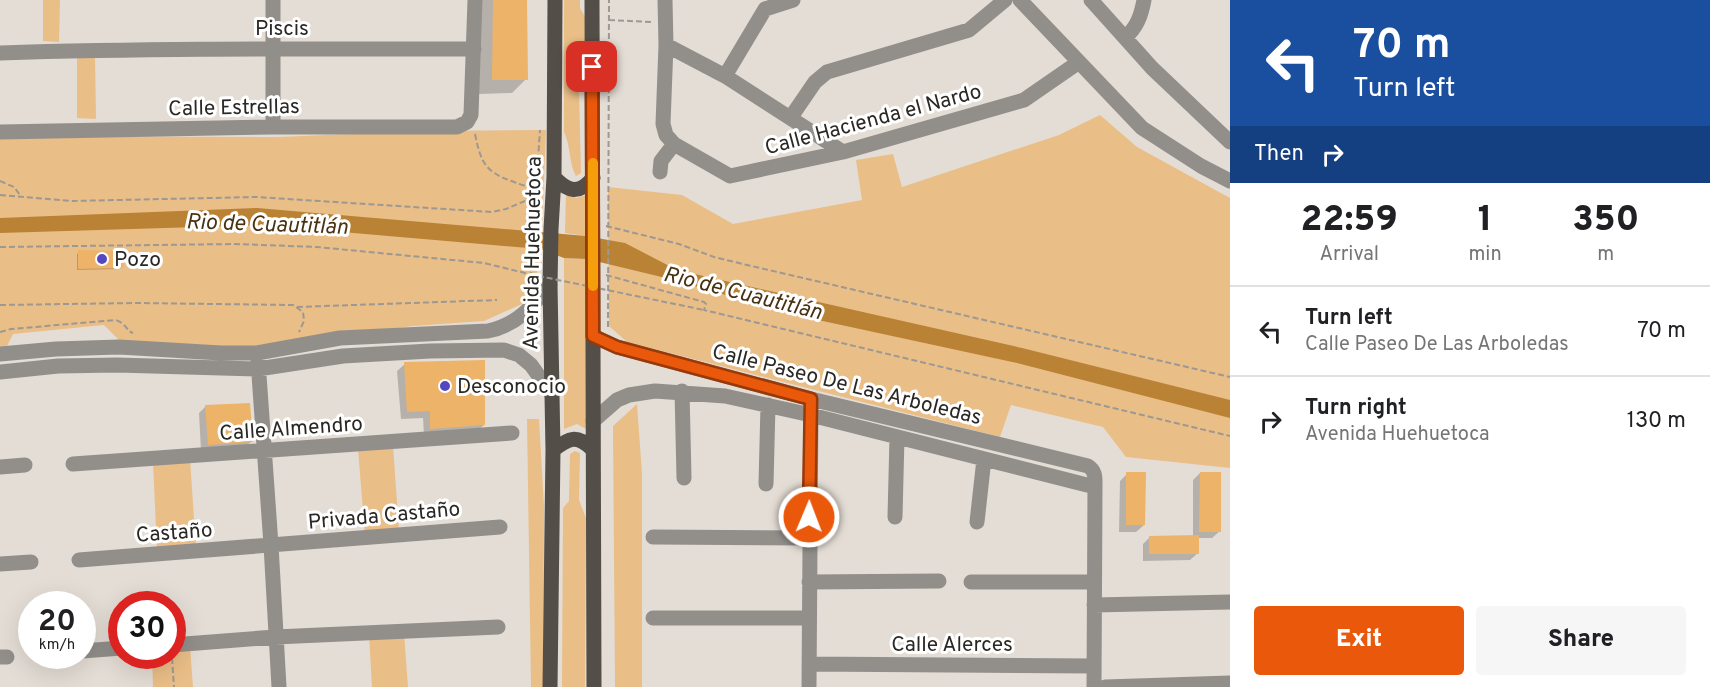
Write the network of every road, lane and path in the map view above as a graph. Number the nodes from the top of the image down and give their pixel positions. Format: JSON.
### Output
{"nodes":[{"id":1,"x":273,"y":0,"type":"edge"},
{"id":2,"x":475,"y":0,"type":"edge"},
{"id":3,"x":555,"y":0,"type":"edge"},
{"id":4,"x":592,"y":0,"type":"edge"},
{"id":5,"x":609,"y":0,"type":"edge"},
{"id":6,"x":665,"y":0,"type":"edge"},
{"id":7,"x":793,"y":0,"type":"edge"},
{"id":8,"x":1005,"y":0,"type":"edge"},
{"id":9,"x":1020,"y":0,"type":"edge"},
{"id":10,"x":1091,"y":0,"type":"edge"},
{"id":11,"x":1144,"y":0,"type":"edge"},
{"id":12,"x":609,"y":20,"type":"junction"},
{"id":13,"x":666,"y":23,"type":"junction"},
{"id":14,"x":1125,"y":38,"type":"junction"},
{"id":15,"x":666,"y":45,"type":"junction"},
{"id":16,"x":274,"y":49,"type":"junction"},
{"id":17,"x":474,"y":49,"type":"junction"},
{"id":18,"x":0,"y":53,"type":"edge"},
{"id":19,"x":1078,"y":62,"type":"junction"},
{"id":20,"x":725,"y":76,"type":"junction"},
{"id":21,"x":791,"y":117,"type":"junction"},
{"id":22,"x":469,"y":118,"type":"junction"},
{"id":23,"x":273,"y":127,"type":"junction"},
{"id":24,"x":0,"y":132,"type":"edge"},
{"id":25,"x":1230,"y":142,"type":"edge"},
{"id":26,"x":674,"y":144,"type":"junction"},
{"id":27,"x":843,"y":152,"type":"junction"},
{"id":28,"x":660,"y":172,"type":"dead end"},
{"id":29,"x":593,"y":178,"type":"junction"},
{"id":30,"x":0,"y":181,"type":"edge"},
{"id":31,"x":1230,"y":181,"type":"edge"},
{"id":32,"x":553,"y":185,"type":"junction"},
{"id":33,"x":0,"y":195,"type":"edge"},
{"id":34,"x":20,"y":195,"type":"junction"},
{"id":35,"x":598,"y":226,"type":"junction"},
{"id":36,"x":0,"y":247,"type":"edge"},
{"id":37,"x":544,"y":258,"type":"junction"},
{"id":38,"x":593,"y":271,"type":"junction"},
{"id":39,"x":529,"y":274,"type":"junction"},
{"id":40,"x":608,"y":276,"type":"junction"},
{"id":41,"x":550,"y":285,"type":"junction"},
{"id":42,"x":497,"y":300,"type":"dead end"},
{"id":43,"x":0,"y":305,"type":"edge"},
{"id":44,"x":297,"y":307,"type":"junction"},
{"id":45,"x":704,"y":310,"type":"junction"},
{"id":46,"x":0,"y":332,"type":"edge"},
{"id":47,"x":296,"y":333,"type":"dead end"},
{"id":48,"x":137,"y":334,"type":"dead end"},
{"id":49,"x":340,"y":338,"type":"junction"},
{"id":50,"x":600,"y":340,"type":"junction"},
{"id":51,"x":257,"y":352,"type":"junction"},
{"id":52,"x":0,"y":354,"type":"edge"},
{"id":53,"x":343,"y":356,"type":"junction"},
{"id":54,"x":258,"y":369,"type":"junction"},
{"id":55,"x":0,"y":372,"type":"edge"},
{"id":56,"x":1230,"y":377,"type":"edge"},
{"id":57,"x":682,"y":391,"type":"junction"},
{"id":58,"x":551,"y":393,"type":"junction"},
{"id":59,"x":811,"y":399,"type":"junction"},
{"id":60,"x":768,"y":405,"type":"junction"},
{"id":61,"x":811,"y":415,"type":"junction"},
{"id":62,"x":593,"y":421,"type":"junction"},
{"id":63,"x":512,"y":433,"type":"dead end"},
{"id":64,"x":1230,"y":435,"type":"edge"},
{"id":65,"x":897,"y":437,"type":"junction"},
{"id":66,"x":592,"y":449,"type":"junction"},
{"id":67,"x":553,"y":450,"type":"junction"},
{"id":68,"x":265,"y":451,"type":"junction"},
{"id":69,"x":984,"y":459,"type":"junction"},
{"id":70,"x":74,"y":464,"type":"dead end"},
{"id":71,"x":26,"y":465,"type":"dead end"},
{"id":72,"x":0,"y":467,"type":"edge"},
{"id":73,"x":684,"y":478,"type":"dead end"},
{"id":74,"x":766,"y":484,"type":"dead end"},
{"id":75,"x":1095,"y":487,"type":"junction"},
{"id":76,"x":895,"y":517,"type":"dead end"},
{"id":77,"x":978,"y":522,"type":"dead end"},
{"id":78,"x":500,"y":527,"type":"dead end"},
{"id":79,"x":653,"y":537,"type":"dead end"},
{"id":80,"x":809,"y":538,"type":"junction"},
{"id":81,"x":272,"y":545,"type":"junction"},
{"id":82,"x":79,"y":560,"type":"dead end"},
{"id":83,"x":31,"y":562,"type":"dead end"},
{"id":84,"x":0,"y":564,"type":"edge"},
{"id":85,"x":939,"y":581,"type":"dead end"},
{"id":86,"x":809,"y":582,"type":"junction"},
{"id":87,"x":970,"y":582,"type":"dead end"},
{"id":88,"x":1094,"y":582,"type":"junction"},
{"id":89,"x":1230,"y":602,"type":"edge"},
{"id":90,"x":1094,"y":605,"type":"junction"},
{"id":91,"x":652,"y":618,"type":"dead end"},
{"id":92,"x":809,"y":618,"type":"junction"},
{"id":93,"x":498,"y":627,"type":"dead end"},
{"id":94,"x":275,"y":637,"type":"junction"},
{"id":95,"x":186,"y":644,"type":"edge"},
{"id":96,"x":809,"y":664,"type":"junction"},
{"id":97,"x":1094,"y":666,"type":"junction"},
{"id":98,"x":173,"y":669,"type":"edge"},
{"id":99,"x":1230,"y":683,"type":"edge"},
{"id":100,"x":174,"y":687,"type":"edge"},
{"id":101,"x":279,"y":687,"type":"edge"},
{"id":102,"x":550,"y":687,"type":"edge"},
{"id":103,"x":594,"y":687,"type":"edge"},
{"id":104,"x":809,"y":687,"type":"edge"},
{"id":105,"x":1094,"y":687,"type":"edge"},
{"id":106,"x":1105,"y":687,"type":"edge"}],
"edges":[{"from":1,"to":16,"type":"street"},
{"from":2,"to":17,"type":"street"},
{"from":3,"to":32,"type":"main road","name":"Avenida Huehuetoca"},
{"from":4,"to":29,"type":"main road"},
{"from":5,"to":12,"type":"path"},
{"from":6,"to":13,"type":"street"},
{"from":7,"to":20,"type":"street"},
{"from":8,"to":21,"type":"street"},
{"from":9,"to":19,"type":"street"},
{"from":10,"to":14,"type":"street"},
{"from":11,"to":14,"type":"street"},
{"from":12,"to":13,"type":"path"},
{"from":12,"to":35,"type":"path"},
{"from":13,"to":15,"type":"street"},
{"from":14,"to":25,"type":"street"},
{"from":15,"to":20,"type":"street"},
{"from":15,"to":26,"type":"street"},
{"from":16,"to":17,"type":"street","name":"Piscis"},
{"from":16,"to":18,"type":"street","name":"Piscis"},
{"from":16,"to":23,"type":"street"},
{"from":17,"to":22,"type":"street"},
{"from":19,"to":27,"type":"street","name":"Calle Hacienda el Nardo"},
{"from":19,"to":31,"type":"street"},
{"from":20,"to":21,"type":"street"},
{"from":21,"to":27,"type":"street"},
{"from":22,"to":23,"type":"street","name":"Calle Estrellas"},
{"from":22,"to":32,"type":"path"},
{"from":23,"to":24,"type":"street","name":"Calle Estrellas"},
{"from":26,"to":27,"type":"street","name":"Calle Hacienda el Nardo"},
{"from":26,"to":28,"type":"street"},
{"from":29,"to":32,"type":"main road"},
{"from":29,"to":35,"type":"main road"},
{"from":30,"to":34,"type":"path"},
{"from":32,"to":34,"type":"path"},
{"from":32,"to":37,"type":"main road","name":"Avenida Huehuetoca"},
{"from":33,"to":34,"type":"path"},
{"from":35,"to":38,"type":"main road"},
{"from":35,"to":40,"type":"path"},
{"from":35,"to":56,"type":"path"},
{"from":36,"to":39,"type":"path"},
{"from":37,"to":39,"type":"path"},
{"from":37,"to":41,"type":"main road","name":"Avenida Huehuetoca"},
{"from":38,"to":40,"type":"path"},
{"from":38,"to":50,"type":"main road"},
{"from":39,"to":45,"type":"path","bridge":true},
{"from":40,"to":45,"type":"path"},
{"from":40,"to":50,"type":"path"},
{"from":41,"to":49,"type":"street"},
{"from":41,"to":58,"type":"main road","name":"Avenida Huehuetoca"},
{"from":42,"to":44,"type":"path"},
{"from":43,"to":44,"type":"path"},
{"from":44,"to":47,"type":"path"},
{"from":45,"to":64,"type":"path"},
{"from":46,"to":48,"type":"path"},
{"from":49,"to":51,"type":"street"},
{"from":49,"to":53,"type":"street"},
{"from":50,"to":59,"type":"street","name":"Calle Paseo De Las Arboledas"},
{"from":50,"to":62,"type":"main road"},
{"from":51,"to":52,"type":"street"},
{"from":51,"to":54,"type":"street"},
{"from":53,"to":54,"type":"street"},
{"from":53,"to":58,"type":"street"},
{"from":54,"to":55,"type":"street"},
{"from":54,"to":68,"type":"street"},
{"from":57,"to":60,"type":"street","name":"Calle Paseo De Las Arboledas"},
{"from":57,"to":62,"type":"street","name":"Calle Paseo De Las Arboledas"},
{"from":57,"to":73,"type":"street"},
{"from":58,"to":67,"type":"main road","name":"Avenida Huehuetoca"},
{"from":59,"to":61,"type":"street"},
{"from":59,"to":75,"type":"street","name":"Calle Paseo De Las Arboledas"},
{"from":60,"to":61,"type":"street","name":"Calle Paseo De Las Arboledas"},
{"from":60,"to":74,"type":"street"},
{"from":61,"to":65,"type":"street","name":"Calle Paseo De Las Arboledas"},
{"from":61,"to":80,"type":"street"},
{"from":62,"to":66,"type":"main road"},
{"from":63,"to":68,"type":"street","name":"Calle Almendro"},
{"from":65,"to":69,"type":"street","name":"Calle Paseo De Las Arboledas"},
{"from":65,"to":76,"type":"street"},
{"from":66,"to":67,"type":"main road"},
{"from":66,"to":103,"type":"main road"},
{"from":67,"to":102,"type":"main road","name":"Avenida Huehuetoca"},
{"from":68,"to":70,"type":"street","name":"Calle Almendro"},
{"from":68,"to":81,"type":"street"},
{"from":69,"to":75,"type":"street","name":"Calle Paseo De Las Arboledas"},
{"from":69,"to":77,"type":"street"},
{"from":71,"to":72,"type":"street"},
{"from":75,"to":88,"type":"street"},
{"from":78,"to":81,"type":"street","name":"Privada Castaño"},
{"from":79,"to":80,"type":"street"},
{"from":80,"to":86,"type":"street"},
{"from":81,"to":82,"type":"street","name":"Castaño"},
{"from":81,"to":94,"type":"street"},
{"from":83,"to":84,"type":"street"},
{"from":85,"to":86,"type":"street"},
{"from":86,"to":92,"type":"street"},
{"from":87,"to":88,"type":"street"},
{"from":88,"to":90,"type":"street"},
{"from":89,"to":90,"type":"street"},
{"from":90,"to":97,"type":"street"},
{"from":91,"to":92,"type":"street"},
{"from":92,"to":96,"type":"street"},
{"from":93,"to":94,"type":"street"},
{"from":94,"to":95,"type":"street"},
{"from":94,"to":101,"type":"street"},
{"from":96,"to":97,"type":"street","name":"Calle Alerces"},
{"from":96,"to":104,"type":"street"},
{"from":97,"to":105,"type":"street"},
{"from":98,"to":100,"type":"path"},
{"from":99,"to":106,"type":"street"}]}
